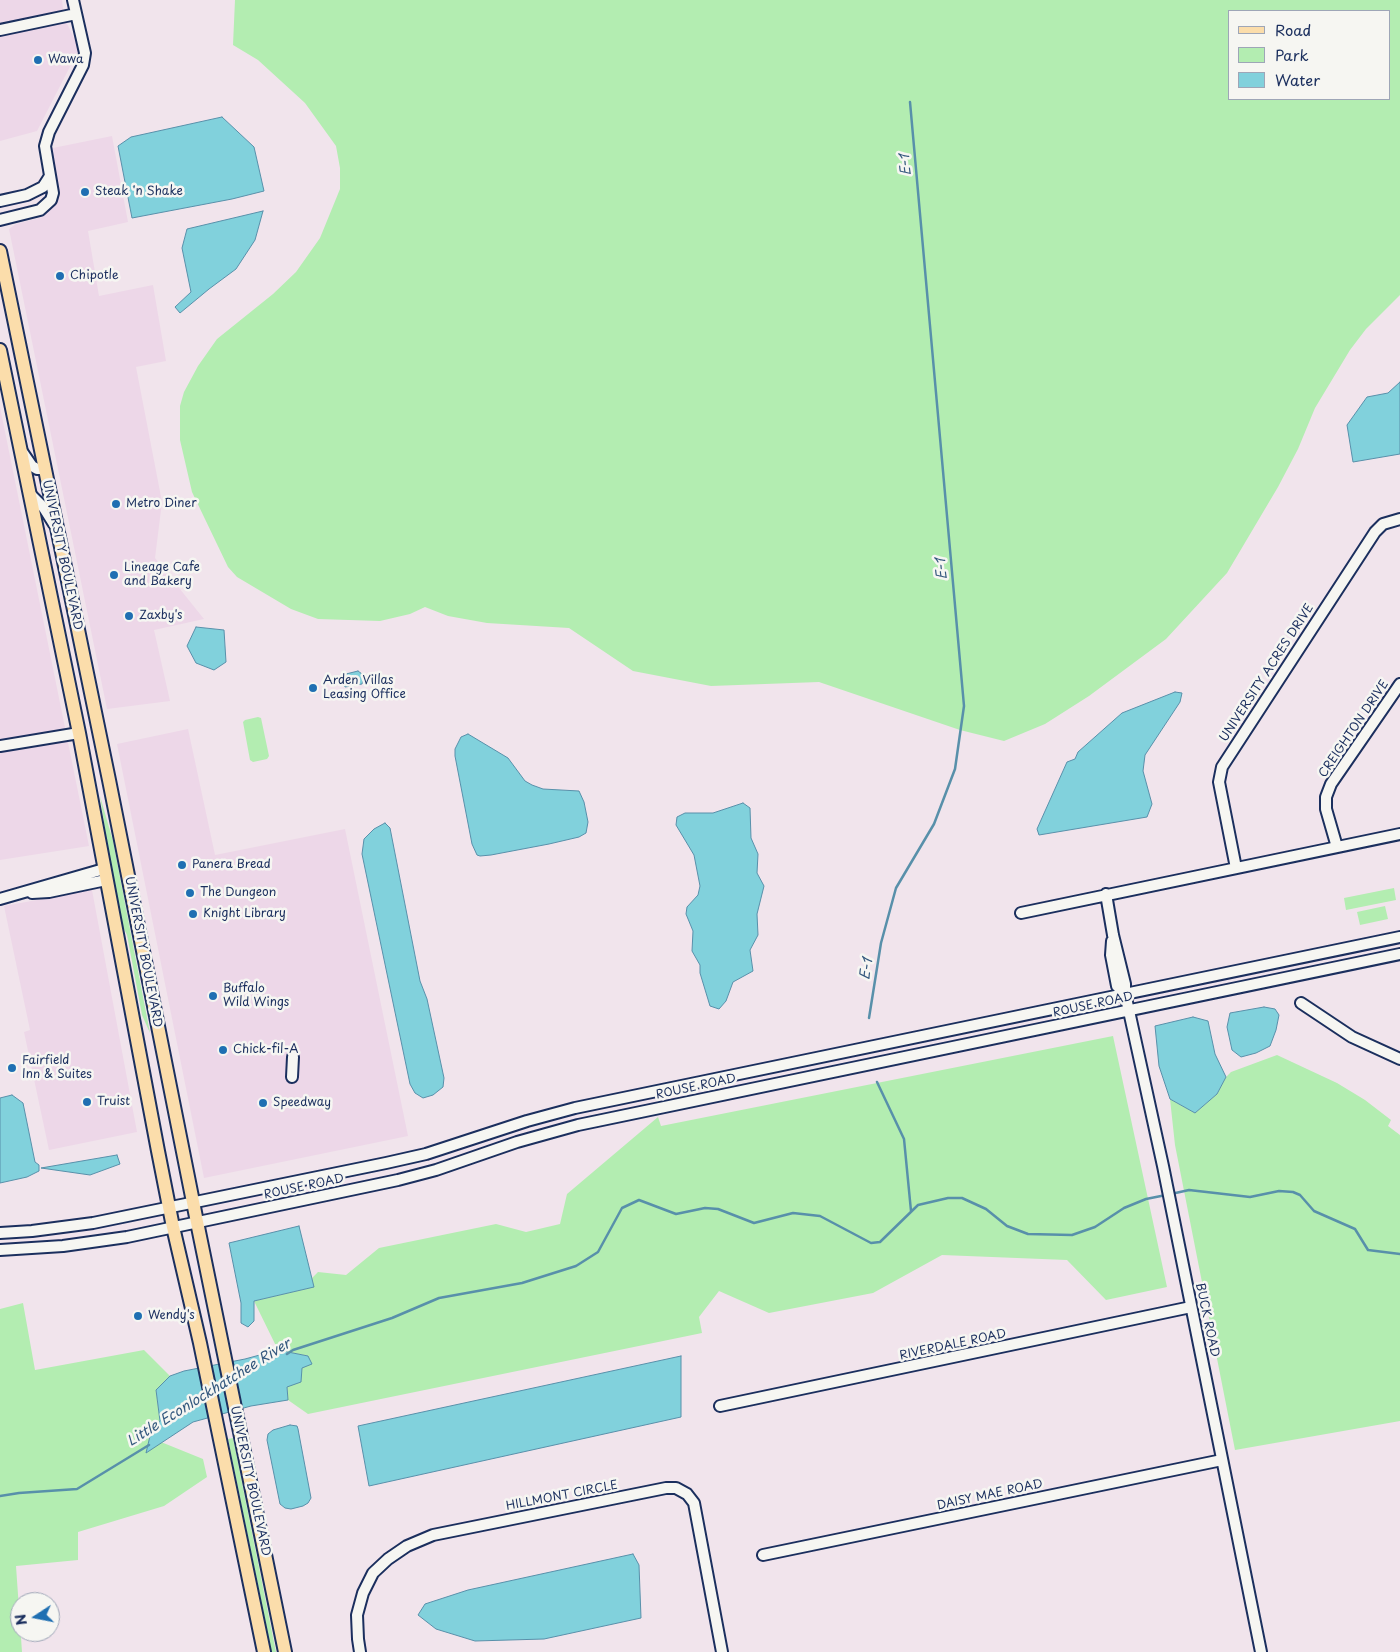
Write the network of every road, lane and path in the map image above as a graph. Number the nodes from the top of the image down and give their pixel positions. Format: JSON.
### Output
{"nodes":[{"id":1,"x":73,"y":0,"type":"edge"},
{"id":2,"x":76,"y":14,"type":"junction"},
{"id":3,"x":0,"y":30,"type":"edge"},
{"id":4,"x":50,"y":176,"type":"junction"},
{"id":5,"x":0,"y":201,"type":"edge"},
{"id":6,"x":0,"y":220,"type":"edge"},
{"id":7,"x":0,"y":252,"type":"edge"},
{"id":8,"x":0,"y":350,"type":"edge"},
{"id":9,"x":21,"y":450,"type":"junction"},
{"id":10,"x":45,"y":469,"type":"junction"},
{"id":11,"x":30,"y":494,"type":"junction"},
{"id":12,"x":1400,"y":519,"type":"edge"},
{"id":13,"x":57,"y":529,"type":"junction"},
{"id":14,"x":1400,"y":684,"type":"edge"},
{"id":15,"x":70,"y":689,"type":"junction"},
{"id":16,"x":99,"y":732,"type":"junction"},
{"id":17,"x":79,"y":733,"type":"junction"},
{"id":18,"x":0,"y":746,"type":"edge"},
{"id":19,"x":109,"y":780,"type":"junction"},
{"id":20,"x":1400,"y":834,"type":"edge"},
{"id":21,"x":1337,"y":847,"type":"junction"},
{"id":22,"x":1236,"y":868,"type":"junction"},
{"id":23,"x":105,"y":875,"type":"junction"},
{"id":24,"x":1106,"y":894,"type":"junction"},
{"id":25,"x":0,"y":899,"type":"edge"},
{"id":26,"x":1021,"y":913,"type":"dead end"},
{"id":27,"x":1400,"y":937,"type":"edge"},
{"id":28,"x":1400,"y":954,"type":"edge"},
{"id":29,"x":1125,"y":994,"type":"junction"},
{"id":30,"x":1301,"y":1003,"type":"dead end"},
{"id":31,"x":1129,"y":1011,"type":"junction"},
{"id":32,"x":293,"y":1057,"type":"dead end"},
{"id":33,"x":1400,"y":1059,"type":"edge"},
{"id":34,"x":292,"y":1077,"type":"dead end"},
{"id":35,"x":575,"y":1108,"type":"junction"},
{"id":36,"x":578,"y":1125,"type":"junction"},
{"id":37,"x":193,"y":1203,"type":"junction"},
{"id":38,"x":169,"y":1208,"type":"junction"},
{"id":39,"x":197,"y":1222,"type":"junction"},
{"id":40,"x":173,"y":1227,"type":"junction"},
{"id":41,"x":0,"y":1233,"type":"edge"},
{"id":42,"x":0,"y":1250,"type":"edge"},
{"id":43,"x":1191,"y":1307,"type":"junction"},
{"id":44,"x":720,"y":1406,"type":"dead end"},
{"id":45,"x":1222,"y":1460,"type":"junction"},
{"id":46,"x":763,"y":1555,"type":"dead end"},
{"id":47,"x":264,"y":1652,"type":"edge"},
{"id":48,"x":285,"y":1652,"type":"edge"},
{"id":49,"x":360,"y":1652,"type":"edge"},
{"id":50,"x":722,"y":1652,"type":"edge"},
{"id":51,"x":1261,"y":1652,"type":"edge"}],
"edges":[{"from":1,"to":2,"type":"street"},
{"from":2,"to":3,"type":"street"},
{"from":2,"to":4,"type":"street"},
{"from":4,"to":5,"type":"street"},
{"from":4,"to":6,"type":"street"},
{"from":7,"to":10,"type":"main road","name":"UNIVERSITY BOULEVARD"},
{"from":8,"to":9,"type":"main road","name":"UNIVERSITY BOULEVARD"},
{"from":9,"to":10,"type":"street"},
{"from":9,"to":11,"type":"main road","name":"UNIVERSITY BOULEVARD"},
{"from":10,"to":13,"type":"main road","name":"UNIVERSITY BOULEVARD"},
{"from":11,"to":13,"type":"street"},
{"from":11,"to":15,"type":"main road","name":"UNIVERSITY BOULEVARD"},
{"from":12,"to":22,"type":"street","name":"UNIVERSITY ACRES DRIVE"},
{"from":13,"to":16,"type":"main road","name":"UNIVERSITY BOULEVARD"},
{"from":14,"to":21,"type":"street","name":"CREIGHTON DRIVE"},
{"from":15,"to":16,"type":"main road"},
{"from":15,"to":17,"type":"main road","name":"UNIVERSITY BOULEVARD"},
{"from":16,"to":19,"type":"main road","name":"UNIVERSITY BOULEVARD"},
{"from":17,"to":18,"type":"street"},
{"from":17,"to":19,"type":"main road"},
{"from":17,"to":23,"type":"main road","name":"UNIVERSITY BOULEVARD"},
{"from":19,"to":37,"type":"main road","name":"UNIVERSITY BOULEVARD"},
{"from":20,"to":21,"type":"street"},
{"from":21,"to":22,"type":"street"},
{"from":22,"to":24,"type":"street"},
{"from":23,"to":25,"type":"street"},
{"from":23,"to":38,"type":"main road","name":"UNIVERSITY BOULEVARD"},
{"from":24,"to":26,"type":"street"},
{"from":24,"to":29,"type":"street","name":"BUCK ROAD"},
{"from":27,"to":29,"type":"street","name":"ROUSE ROAD"},
{"from":28,"to":31,"type":"street","name":"ROUSE ROAD"},
{"from":29,"to":31,"type":"street","name":"BUCK ROAD"},
{"from":29,"to":35,"type":"street","name":"ROUSE ROAD"},
{"from":30,"to":33,"type":"street"},
{"from":31,"to":36,"type":"street","name":"ROUSE ROAD"},
{"from":31,"to":43,"type":"street","name":"BUCK ROAD"},
{"from":32,"to":34,"type":"street"},
{"from":35,"to":36,"type":"street"},
{"from":35,"to":37,"type":"street","name":"ROUSE ROAD"},
{"from":36,"to":39,"type":"street","name":"ROUSE ROAD"},
{"from":37,"to":38,"type":"street","name":"ROUSE ROAD"},
{"from":37,"to":39,"type":"main road","name":"UNIVERSITY BOULEVARD"},
{"from":38,"to":40,"type":"main road","name":"UNIVERSITY BOULEVARD"},
{"from":38,"to":41,"type":"street","name":"ROUSE ROAD"},
{"from":39,"to":40,"type":"street","name":"ROUSE ROAD"},
{"from":39,"to":48,"type":"main road","name":"UNIVERSITY BOULEVARD"},
{"from":40,"to":42,"type":"street","name":"ROUSE ROAD"},
{"from":40,"to":47,"type":"main road","name":"UNIVERSITY BOULEVARD"},
{"from":43,"to":44,"type":"street","name":"RIVERDALE ROAD"},
{"from":43,"to":45,"type":"street","name":"BUCK ROAD"},
{"from":45,"to":46,"type":"street","name":"DAISY MAE ROAD"},
{"from":45,"to":51,"type":"street","name":"BUCK ROAD"},
{"from":49,"to":50,"type":"street","name":"HILLMONT CIRCLE"}]}
